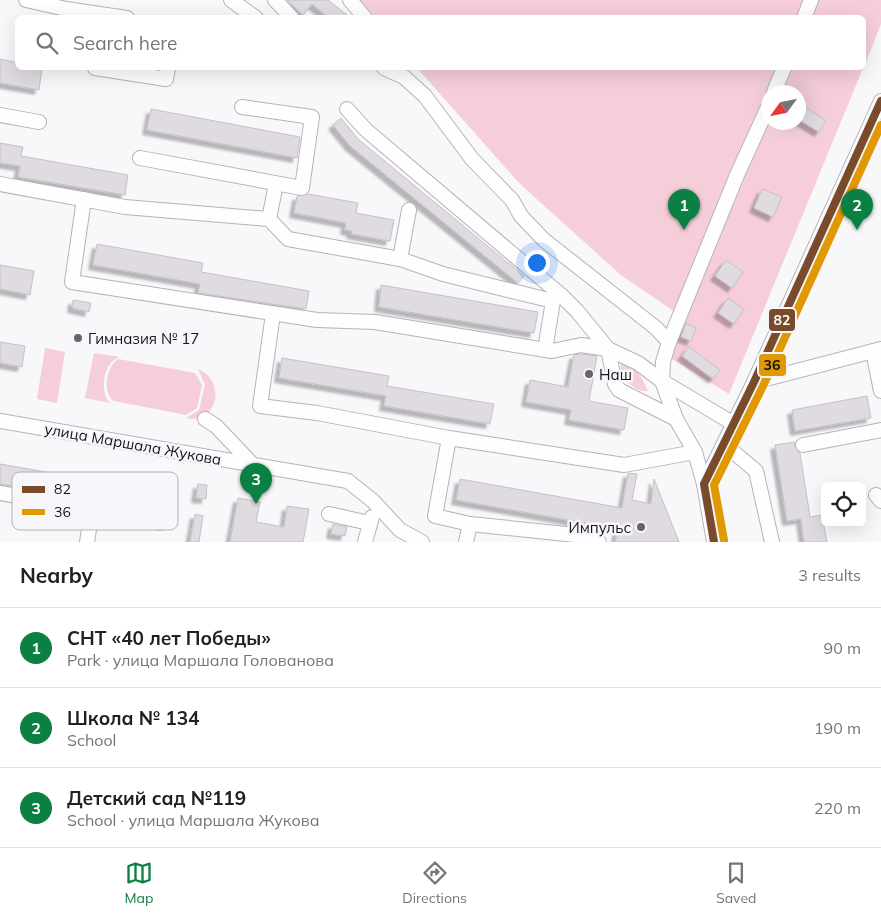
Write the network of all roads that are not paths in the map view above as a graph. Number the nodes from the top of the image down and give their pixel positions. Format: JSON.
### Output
{"nodes":[{"id":1,"x":26,"y":0,"type":"edge"},
{"id":2,"x":231,"y":0,"type":"edge"},
{"id":3,"x":275,"y":0,"type":"edge"},
{"id":4,"x":350,"y":0,"type":"edge"},
{"id":5,"x":811,"y":0,"type":"edge"},
{"id":6,"x":47,"y":11,"type":"edge"},
{"id":7,"x":93,"y":15,"type":"edge"},
{"id":8,"x":252,"y":15,"type":"edge"},
{"id":9,"x":289,"y":15,"type":"edge"},
{"id":10,"x":362,"y":15,"type":"edge"},
{"id":11,"x":805,"y":15,"type":"edge"},
{"id":12,"x":108,"y":70,"type":"edge"},
{"id":13,"x":168,"y":70,"type":"edge"},
{"id":14,"x":388,"y":70,"type":"edge"},
{"id":15,"x":783,"y":70,"type":"edge"},
{"id":16,"x":777,"y":85,"type":"edge"},
{"id":17,"x":881,"y":101,"type":"edge"},
{"id":18,"x":242,"y":107,"type":"dead end"},
{"id":19,"x":347,"y":109,"type":"dead end"},
{"id":20,"x":0,"y":115,"type":"edge"},
{"id":21,"x":39,"y":122,"type":"dead end"},
{"id":22,"x":761,"y":122,"type":"edge"},
{"id":23,"x":140,"y":158,"type":"dead end"},
{"id":24,"x":0,"y":184,"type":"edge"},
{"id":25,"x":276,"y":184,"type":"junction"},
{"id":26,"x":84,"y":199,"type":"junction"},
{"id":27,"x":409,"y":210,"type":"dead end"},
{"id":28,"x":269,"y":219,"type":"junction"},
{"id":29,"x":400,"y":259,"type":"junction"},
{"id":30,"x":273,"y":314,"type":"junction"},
{"id":31,"x":669,"y":342,"type":"junction"},
{"id":32,"x":608,"y":349,"type":"junction"},
{"id":33,"x":544,"y":350,"type":"junction"},
{"id":34,"x":877,"y":350,"type":"edge"},
{"id":35,"x":662,"y":381,"type":"junction"},
{"id":36,"x":754,"y":382,"type":"junction"},
{"id":37,"x":881,"y":391,"type":"edge"},
{"id":38,"x":205,"y":419,"type":"dead end"},
{"id":39,"x":676,"y":419,"type":"junction"},
{"id":40,"x":0,"y":420,"type":"edge"},
{"id":41,"x":734,"y":424,"type":"junction"},
{"id":42,"x":881,"y":430,"type":"edge"},
{"id":43,"x":449,"y":438,"type":"junction"},
{"id":44,"x":724,"y":444,"type":"junction"},
{"id":45,"x":803,"y":445,"type":"dead end"},
{"id":46,"x":694,"y":452,"type":"junction"},
{"id":47,"x":253,"y":464,"type":"junction"},
{"id":48,"x":704,"y":484,"type":"junction"},
{"id":49,"x":380,"y":508,"type":"junction"},
{"id":50,"x":329,"y":514,"type":"dead end"},
{"id":51,"x":369,"y":523,"type":"junction"},
{"id":52,"x":470,"y":524,"type":"junction"},
{"id":53,"x":365,"y":542,"type":"edge"},
{"id":54,"x":422,"y":542,"type":"edge"},
{"id":55,"x":466,"y":542,"type":"edge"},
{"id":56,"x":599,"y":542,"type":"edge"},
{"id":57,"x":714,"y":542,"type":"edge"},
{"id":58,"x":772,"y":542,"type":"edge"}],
"edges":[{"from":1,"to":6,"type":"street"},
{"from":2,"to":8,"type":"street"},
{"from":3,"to":9,"type":"street"},
{"from":4,"to":10,"type":"street"},
{"from":5,"to":11,"type":"street"},
{"from":6,"to":7,"type":"street"},
{"from":12,"to":13,"type":"street"},
{"from":14,"to":31,"type":"street"},
{"from":15,"to":16,"type":"street"},
{"from":17,"to":36,"type":"street"},
{"from":18,"to":25,"type":"street"},
{"from":19,"to":32,"type":"street"},
{"from":20,"to":21,"type":"street"},
{"from":22,"to":31,"type":"street"},
{"from":23,"to":25,"type":"street"},
{"from":24,"to":26,"type":"street"},
{"from":25,"to":28,"type":"street"},
{"from":26,"to":28,"type":"street"},
{"from":26,"to":30,"type":"street"},
{"from":27,"to":29,"type":"street"},
{"from":28,"to":29,"type":"street"},
{"from":29,"to":33,"type":"street"},
{"from":30,"to":33,"type":"street"},
{"from":30,"to":43,"type":"street"},
{"from":31,"to":35,"type":"street"},
{"from":32,"to":33,"type":"street"},
{"from":32,"to":35,"type":"street"},
{"from":32,"to":39,"type":"street"},
{"from":34,"to":36,"type":"street"},
{"from":34,"to":37,"type":"street"},
{"from":35,"to":39,"type":"street"},
{"from":35,"to":41,"type":"street"},
{"from":36,"to":41,"type":"street"},
{"from":38,"to":47,"type":"street"},
{"from":39,"to":46,"type":"street"},
{"from":40,"to":47,"type":"street","name":"улица Маршала Жукова"},
{"from":41,"to":44,"type":"street"},
{"from":42,"to":45,"type":"street"},
{"from":43,"to":46,"type":"street"},
{"from":43,"to":52,"type":"street"},
{"from":44,"to":48,"type":"street"},
{"from":44,"to":58,"type":"street"},
{"from":46,"to":48,"type":"street"},
{"from":47,"to":49,"type":"street","name":"улица Маршала Жукова"},
{"from":48,"to":57,"type":"street"},
{"from":49,"to":51,"type":"street"},
{"from":49,"to":54,"type":"street","name":"улица Маршала Жукова"},
{"from":50,"to":51,"type":"street"},
{"from":51,"to":53,"type":"street"},
{"from":52,"to":55,"type":"street"},
{"from":52,"to":56,"type":"street"}]}
